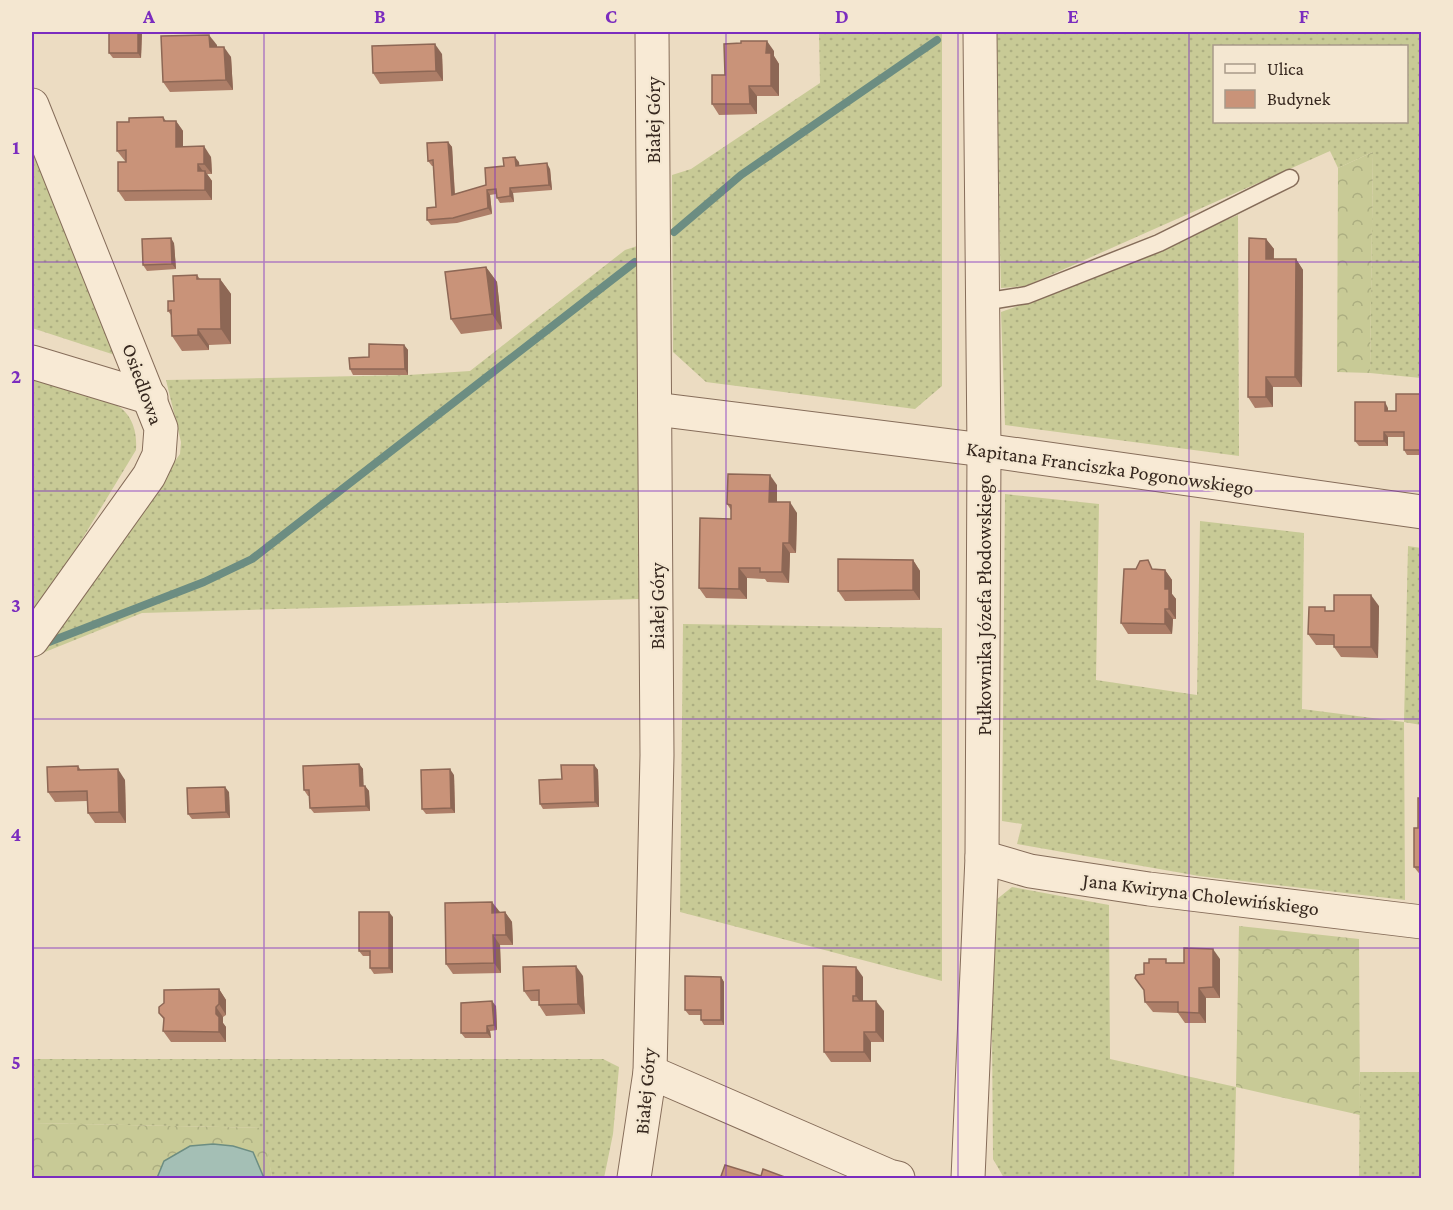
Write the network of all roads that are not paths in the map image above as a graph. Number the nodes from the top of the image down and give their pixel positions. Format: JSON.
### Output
{"nodes":[{"id":1,"x":652,"y":32,"type":"edge"},
{"id":2,"x":980,"y":32,"type":"edge"},
{"id":3,"x":32,"y":105,"type":"edge"},
{"id":4,"x":1290,"y":178,"type":"dead end"},
{"id":5,"x":983,"y":302,"type":"junction"},
{"id":6,"x":32,"y":362,"type":"edge"},
{"id":7,"x":151,"y":398,"type":"junction"},
{"id":8,"x":655,"y":409,"type":"junction"},
{"id":9,"x":984,"y":450,"type":"junction"},
{"id":10,"x":1422,"y":512,"type":"edge"},
{"id":11,"x":32,"y":640,"type":"edge"},
{"id":12,"x":982,"y":857,"type":"junction"},
{"id":13,"x":1422,"y":922,"type":"edge"},
{"id":14,"x":650,"y":1072,"type":"junction"},
{"id":15,"x":634,"y":1179,"type":"edge"},
{"id":16,"x":898,"y":1179,"type":"edge"},
{"id":17,"x":968,"y":1179,"type":"edge"}],
"edges":[{"from":1,"to":8,"type":"street","name":"Białej Góry"},
{"from":2,"to":5,"type":"street","name":"Pułkownika Józefa Płodowskiego"},
{"from":3,"to":7,"type":"street","name":"Osiedlowa"},
{"from":4,"to":5,"type":"lane"},
{"from":5,"to":9,"type":"street","name":"Pułkownika Józefa Płodowskiego"},
{"from":6,"to":7,"type":"street"},
{"from":7,"to":11,"type":"street","name":"Osiedlowa"},
{"from":8,"to":9,"type":"street","name":"Kapitana Franciszka Pogonowskiego"},
{"from":8,"to":14,"type":"street","name":"Białej Góry"},
{"from":9,"to":10,"type":"street","name":"Kapitana Franciszka Pogonowskiego"},
{"from":9,"to":12,"type":"street","name":"Pułkownika Józefa Płodowskiego"},
{"from":12,"to":13,"type":"street","name":"Jana Kwiryna Cholewińskiego"},
{"from":12,"to":17,"type":"street","name":"Pułkownika Józefa Płodowskiego"},
{"from":14,"to":15,"type":"street","name":"Białej Góry"},
{"from":14,"to":16,"type":"street"}]}
